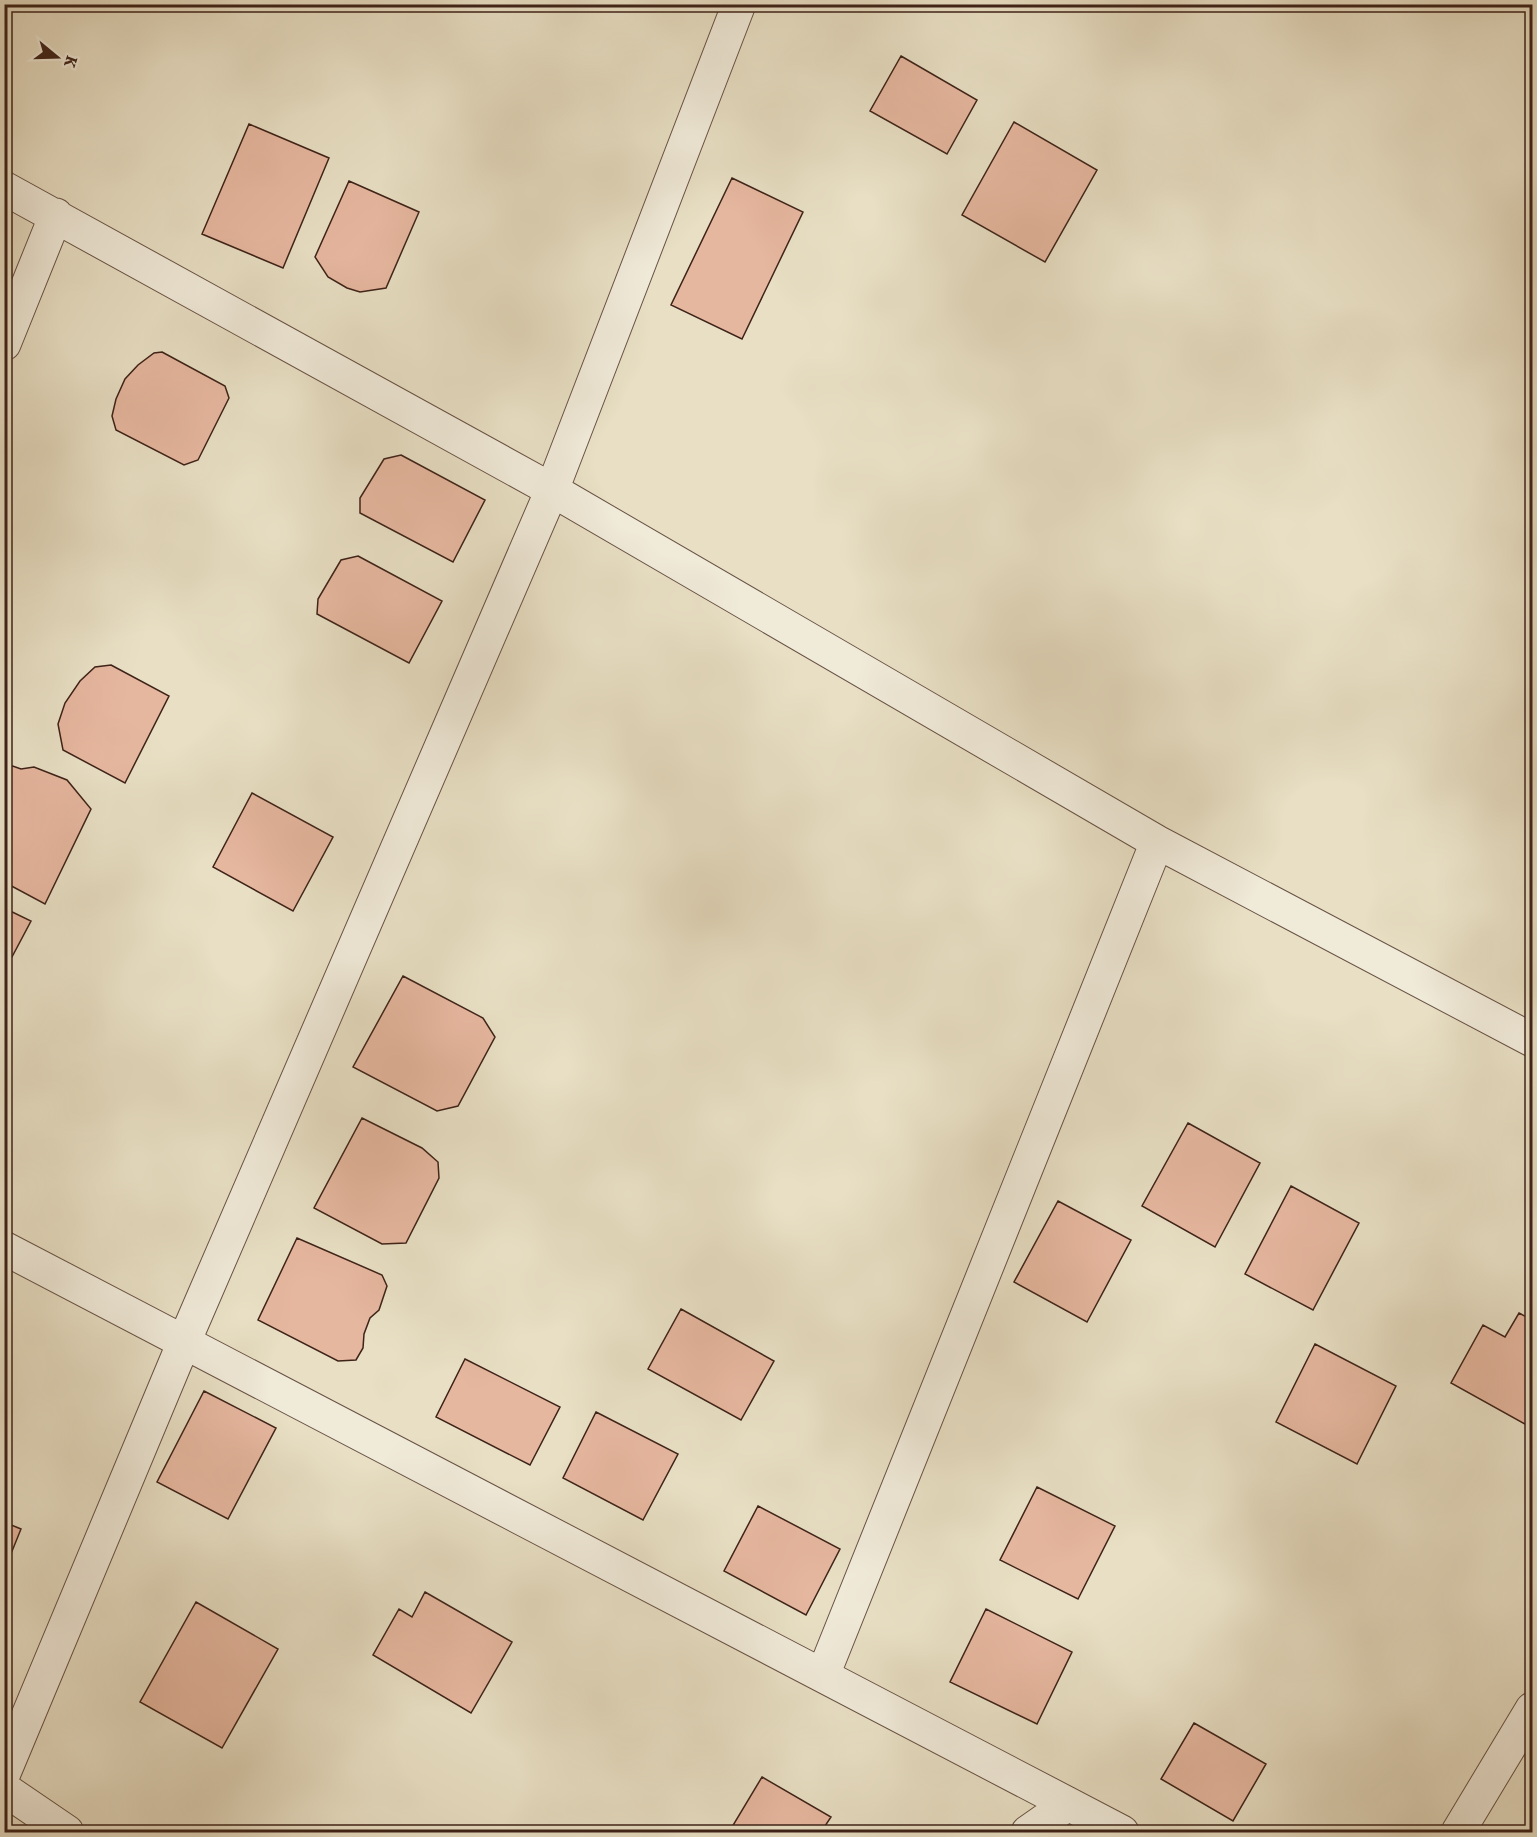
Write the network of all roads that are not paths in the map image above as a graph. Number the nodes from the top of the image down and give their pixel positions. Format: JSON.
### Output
{"nodes":[{"id":1,"x":739,"y":4,"type":"edge"},
{"id":2,"x":4,"y":188,"type":"edge"},
{"id":3,"x":56,"y":215,"type":"junction"},
{"id":4,"x":4,"y":344,"type":"edge"},
{"id":5,"x":552,"y":490,"type":"junction"},
{"id":6,"x":1157,"y":842,"type":"junction"},
{"id":7,"x":1533,"y":1040,"type":"edge"},
{"id":8,"x":4,"y":1248,"type":"edge"},
{"id":9,"x":184,"y":1342,"type":"junction"},
{"id":10,"x":823,"y":1675,"type":"junction"},
{"id":11,"x":1533,"y":1709,"type":"edge"},
{"id":12,"x":4,"y":1773,"type":"edge"},
{"id":13,"x":4,"y":1789,"type":"edge"},
{"id":14,"x":1068,"y":1804,"type":"junction"},
{"id":15,"x":67,"y":1833,"type":"edge"},
{"id":16,"x":1028,"y":1833,"type":"edge"},
{"id":17,"x":1122,"y":1833,"type":"edge"},
{"id":18,"x":1458,"y":1833,"type":"edge"}],
"edges":[{"from":1,"to":5,"type":"street"},
{"from":2,"to":3,"type":"street"},
{"from":3,"to":4,"type":"street"},
{"from":3,"to":5,"type":"street"},
{"from":5,"to":6,"type":"street"},
{"from":5,"to":9,"type":"street"},
{"from":6,"to":7,"type":"street"},
{"from":6,"to":10,"type":"street"},
{"from":8,"to":9,"type":"street"},
{"from":9,"to":10,"type":"street"},
{"from":9,"to":12,"type":"street"},
{"from":10,"to":14,"type":"street"},
{"from":11,"to":18,"type":"street"},
{"from":13,"to":15,"type":"street"},
{"from":14,"to":16,"type":"street"},
{"from":14,"to":17,"type":"street"}]}
